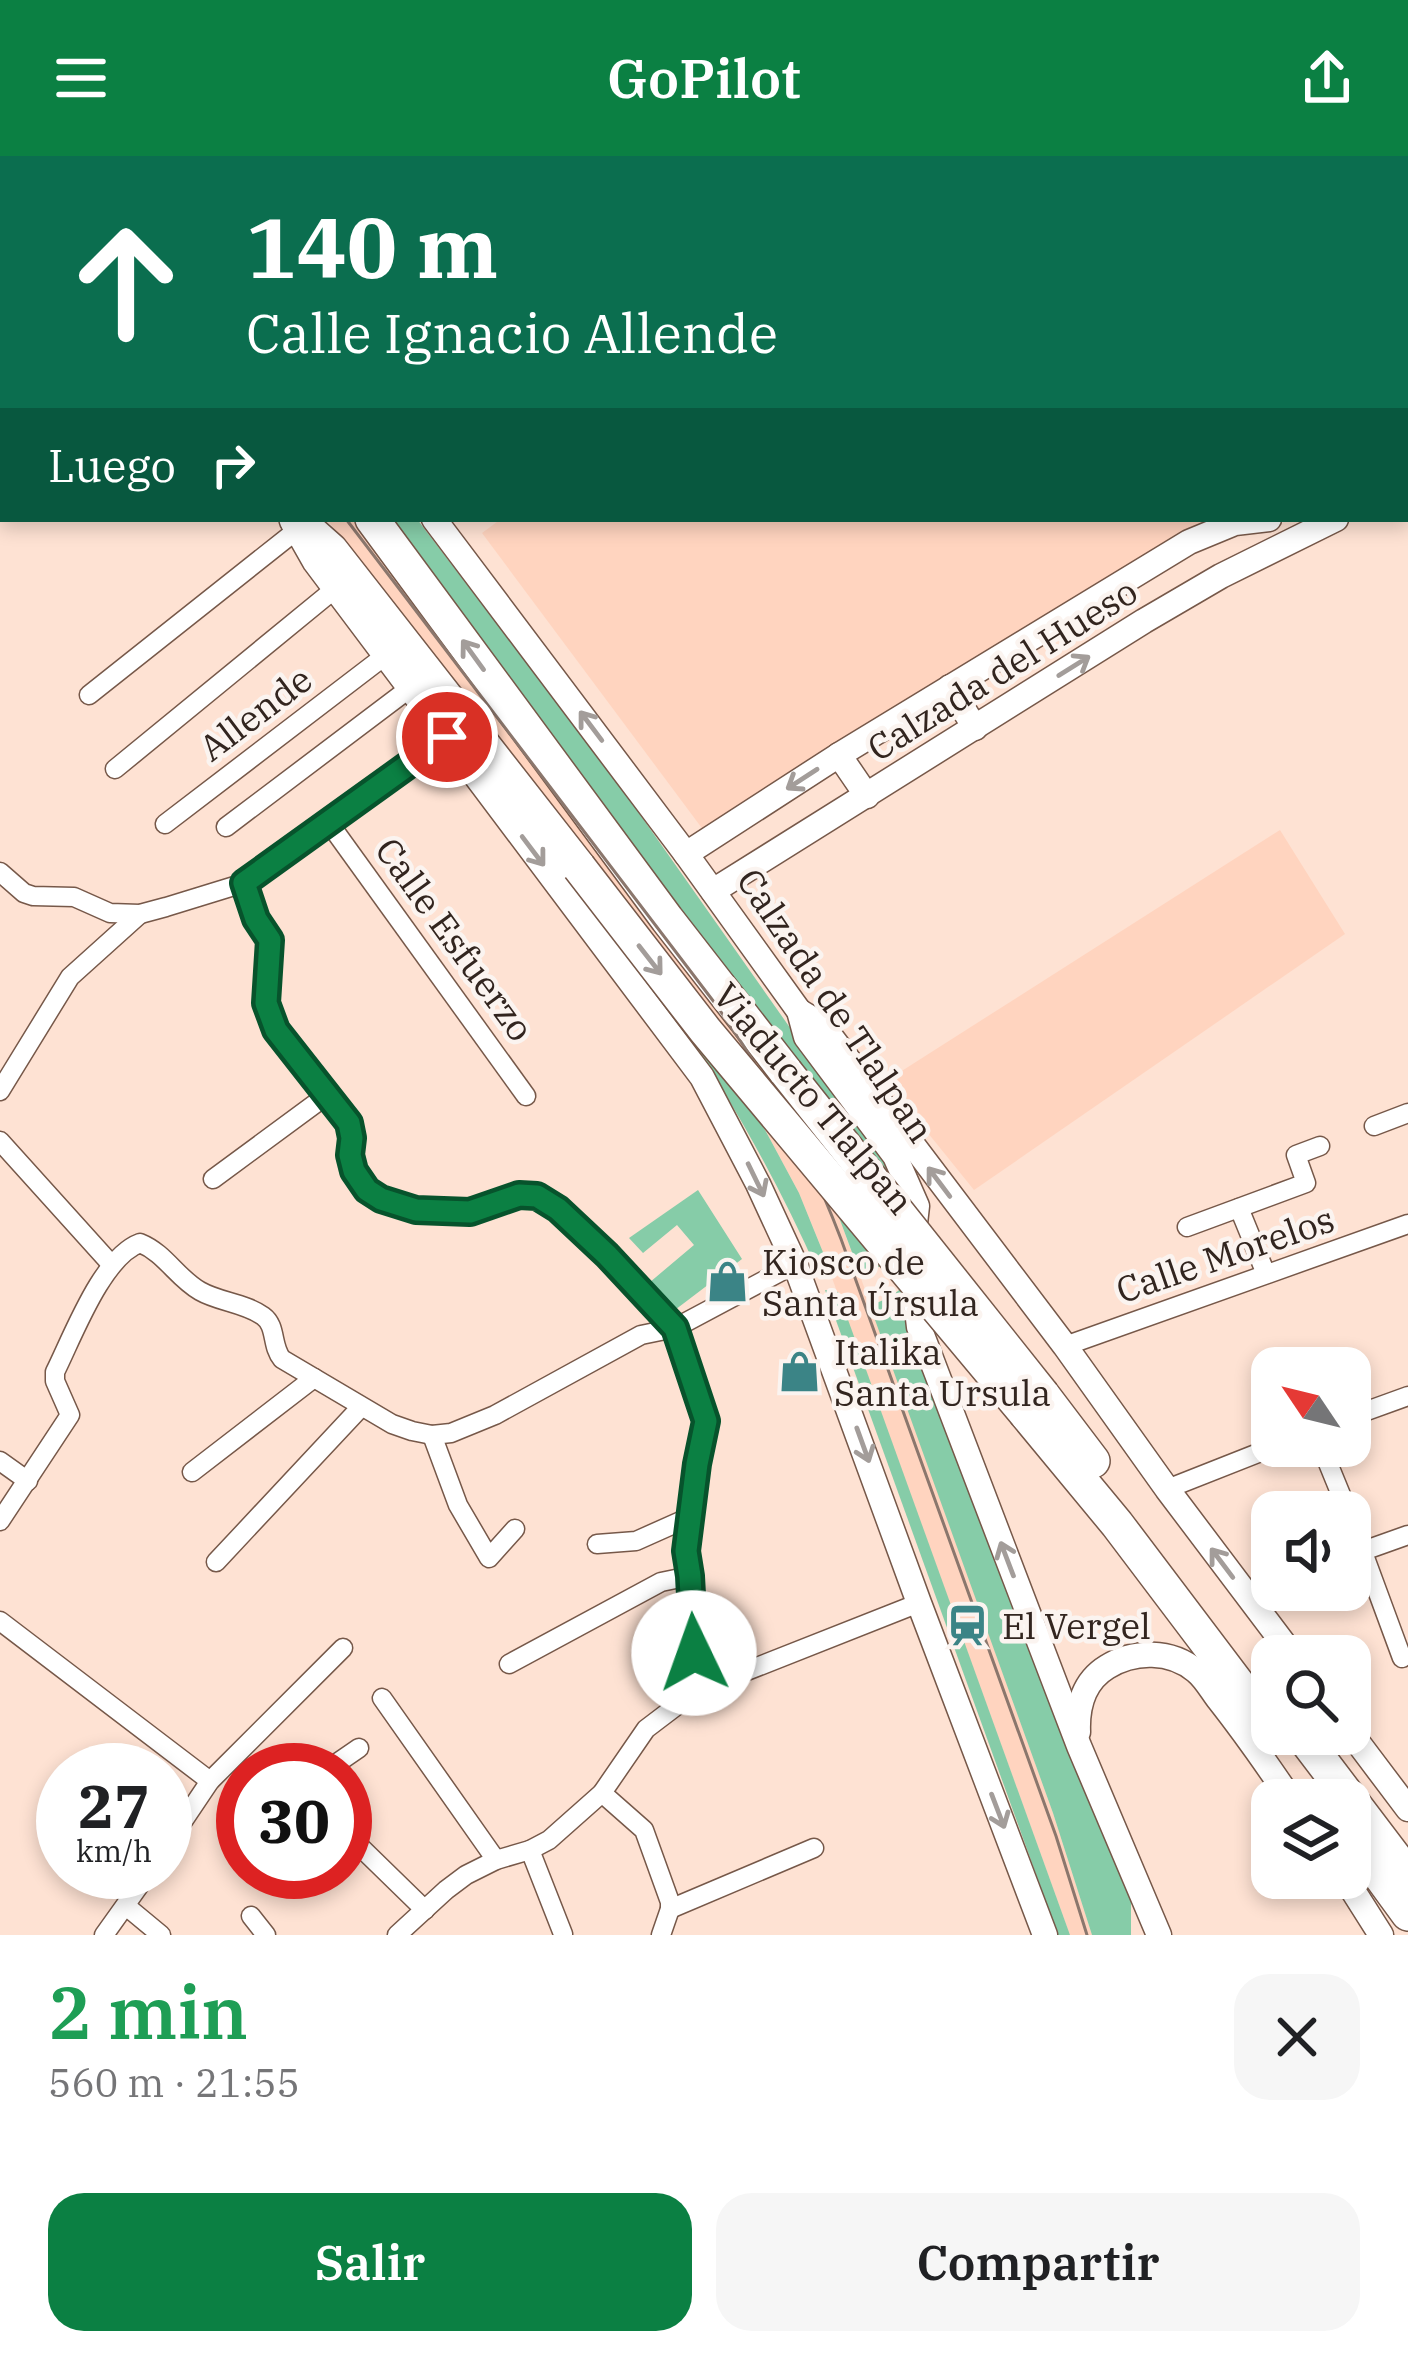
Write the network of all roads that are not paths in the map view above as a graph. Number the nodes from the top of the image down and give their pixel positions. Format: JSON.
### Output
{"nodes":[{"id":1,"x":374,"y":522,"type":"edge"},
{"id":2,"x":436,"y":522,"type":"edge"},
{"id":3,"x":1244,"y":522,"type":"edge"},
{"id":4,"x":1330,"y":522,"type":"edge"},
{"id":5,"x":295,"y":523,"type":"edge"},
{"id":6,"x":336,"y":588,"type":"junction"},
{"id":7,"x":386,"y":655,"type":"junction"},
{"id":8,"x":950,"y":687,"type":"junction"},
{"id":9,"x":410,"y":688,"type":"junction"},
{"id":10,"x":89,"y":695,"type":"dead end"},
{"id":11,"x":975,"y":728,"type":"junction"},
{"id":12,"x":447,"y":737,"type":"junction"},
{"id":13,"x":839,"y":755,"type":"junction"},
{"id":14,"x":115,"y":769,"type":"dead end"},
{"id":15,"x":867,"y":796,"type":"junction"},
{"id":16,"x":329,"y":823,"type":"junction"},
{"id":17,"x":165,"y":824,"type":"dead end"},
{"id":18,"x":226,"y":827,"type":"dead end"},
{"id":19,"x":686,"y":854,"type":"junction"},
{"id":20,"x":0,"y":872,"type":"edge"},
{"id":21,"x":244,"y":883,"type":"junction"},
{"id":22,"x":713,"y":892,"type":"junction"},
{"id":23,"x":140,"y":914,"type":"junction"},
{"id":24,"x":799,"y":1011,"type":"junction"},
{"id":25,"x":0,"y":1051,"type":"edge"},
{"id":26,"x":17,"y":1067,"type":"junction"},
{"id":27,"x":0,"y":1090,"type":"edge"},
{"id":28,"x":327,"y":1095,"type":"junction"},
{"id":29,"x":526,"y":1096,"type":"dead end"},
{"id":30,"x":1408,"y":1112,"type":"edge"},
{"id":31,"x":1374,"y":1126,"type":"dead end"},
{"id":32,"x":0,"y":1141,"type":"edge"},
{"id":33,"x":1320,"y":1146,"type":"dead end"},
{"id":34,"x":213,"y":1179,"type":"dead end"},
{"id":35,"x":1239,"y":1208,"type":"junction"},
{"id":36,"x":1408,"y":1224,"type":"edge"},
{"id":37,"x":1187,"y":1227,"type":"dead end"},
{"id":38,"x":110,"y":1264,"type":"junction"},
{"id":39,"x":795,"y":1264,"type":"junction"},
{"id":40,"x":1266,"y":1274,"type":"junction"},
{"id":41,"x":675,"y":1328,"type":"junction"},
{"id":42,"x":1065,"y":1346,"type":"junction"},
{"id":43,"x":314,"y":1378,"type":"junction"},
{"id":44,"x":1408,"y":1396,"type":"edge"},
{"id":45,"x":1035,"y":1404,"type":"junction"},
{"id":46,"x":361,"y":1407,"type":"junction"},
{"id":47,"x":1371,"y":1410,"type":"edge"},
{"id":48,"x":432,"y":1435,"type":"junction"},
{"id":49,"x":1251,"y":1456,"type":"edge"},
{"id":50,"x":0,"y":1461,"type":"edge"},
{"id":51,"x":192,"y":1472,"type":"dead end"},
{"id":52,"x":28,"y":1481,"type":"junction"},
{"id":53,"x":1167,"y":1490,"type":"junction"},
{"id":54,"x":692,"y":1516,"type":"junction"},
{"id":55,"x":0,"y":1521,"type":"edge"},
{"id":56,"x":514,"y":1529,"type":"dead end"},
{"id":57,"x":1408,"y":1535,"type":"edge"},
{"id":58,"x":597,"y":1544,"type":"dead end"},
{"id":59,"x":1371,"y":1548,"type":"edge"},
{"id":60,"x":216,"y":1562,"type":"dead end"},
{"id":61,"x":1371,"y":1570,"type":"edge"},
{"id":62,"x":690,"y":1576,"type":"junction"},
{"id":63,"x":919,"y":1603,"type":"junction"},
{"id":64,"x":0,"y":1621,"type":"edge"},
{"id":65,"x":1277,"y":1635,"type":"edge"},
{"id":66,"x":343,"y":1648,"type":"dead end"},
{"id":67,"x":1403,"y":1648,"type":"edge"},
{"id":68,"x":509,"y":1664,"type":"dead end"},
{"id":69,"x":1251,"y":1670,"type":"edge"},
{"id":70,"x":697,"y":1691,"type":"junction"},
{"id":71,"x":382,"y":1698,"type":"dead end"},
{"id":72,"x":1251,"y":1701,"type":"edge"},
{"id":73,"x":1079,"y":1746,"type":"junction"},
{"id":74,"x":1317,"y":1755,"type":"edge"},
{"id":75,"x":1367,"y":1755,"type":"edge"},
{"id":76,"x":1277,"y":1779,"type":"edge"},
{"id":77,"x":210,"y":1781,"type":"junction"},
{"id":78,"x":602,"y":1793,"type":"junction"},
{"id":79,"x":192,"y":1808,"type":"edge"},
{"id":80,"x":1408,"y":1809,"type":"edge"},
{"id":81,"x":814,"y":1848,"type":"dead end"},
{"id":82,"x":530,"y":1850,"type":"junction"},
{"id":83,"x":372,"y":1858,"type":"edge"},
{"id":84,"x":496,"y":1860,"type":"junction"},
{"id":85,"x":1371,"y":1864,"type":"edge"},
{"id":86,"x":1408,"y":1875,"type":"edge"},
{"id":87,"x":131,"y":1899,"type":"edge"},
{"id":88,"x":1358,"y":1899,"type":"edge"},
{"id":89,"x":126,"y":1906,"type":"junction"},
{"id":90,"x":670,"y":1909,"type":"junction"},
{"id":91,"x":425,"y":1910,"type":"junction"},
{"id":92,"x":1408,"y":1914,"type":"edge"},
{"id":93,"x":251,"y":1916,"type":"dead end"},
{"id":94,"x":1150,"y":1929,"type":"edge"},
{"id":95,"x":563,"y":1934,"type":"edge"},
{"id":96,"x":104,"y":1935,"type":"edge"},
{"id":97,"x":161,"y":1935,"type":"edge"},
{"id":98,"x":266,"y":1935,"type":"edge"},
{"id":99,"x":397,"y":1935,"type":"edge"},
{"id":100,"x":661,"y":1935,"type":"edge"},
{"id":101,"x":1045,"y":1935,"type":"edge"},
{"id":102,"x":1381,"y":1935,"type":"edge"}],
"edges":[{"from":45,"to":1,"type":"highway","name":"Viaducto Tlalpan","one_way":true,"bridge":true},
{"from":19,"to":2,"type":"main road","name":"Calzada de Tlalpan","one_way":true},
{"from":3,"to":8,"type":"main road","name":"Calzada del Hueso"},
{"from":11,"to":4,"type":"main road","name":"Calzada del Hueso","one_way":true},
{"from":5,"to":6,"type":"main road"},
{"from":5,"to":10,"type":"street"},
{"from":5,"to":45,"type":"highway","name":"Viaducto Tlalpan","one_way":true,"bridge":true},
{"from":6,"to":7,"type":"main road"},
{"from":6,"to":14,"type":"street"},
{"from":7,"to":9,"type":"main road"},
{"from":7,"to":17,"type":"street","name":"Allende"},
{"from":8,"to":11,"type":"main road"},
{"from":8,"to":13,"type":"main road","name":"Calzada del Hueso"},
{"from":9,"to":12,"type":"main road"},
{"from":9,"to":18,"type":"street"},
{"from":11,"to":15,"type":"main road","name":"Calzada del Hueso"},
{"from":12,"to":16,"type":"street","name":"Calle Esfuerzo"},
{"from":12,"to":39,"type":"main road","one_way":true},
{"from":13,"to":15,"type":"main road"},
{"from":13,"to":19,"type":"main road","name":"Calzada del Hueso","one_way":true},
{"from":15,"to":22,"type":"main road","name":"Calzada del Hueso"},
{"from":16,"to":21,"type":"street","name":"Calle Esfuerzo"},
{"from":16,"to":29,"type":"street","name":"Calle Esfuerzo"},
{"from":19,"to":22,"type":"main road","name":"Calzada de Tlalpan"},
{"from":20,"to":23,"type":"street","name":"Calle Esfuerzo"},
{"from":21,"to":23,"type":"street","name":"Calle Esfuerzo"},
{"from":21,"to":28,"type":"street"},
{"from":22,"to":24,"type":"main road","name":"Calzada de Tlalpan"},
{"from":23,"to":26,"type":"street"},
{"from":42,"to":24,"type":"main road","name":"Viaducto Tlalpan","one_way":true},
{"from":73,"to":24,"type":"main road","name":"Calzada de Tlalpan","one_way":true},
{"from":25,"to":26,"type":"street"},
{"from":26,"to":27,"type":"street"},
{"from":28,"to":34,"type":"street"},
{"from":28,"to":41,"type":"street"},
{"from":30,"to":31,"type":"street"},
{"from":32,"to":38,"type":"street"},
{"from":33,"to":35,"type":"street"},
{"from":35,"to":37,"type":"street"},
{"from":35,"to":40,"type":"street"},
{"from":36,"to":40,"type":"street","name":"Calle Morelos"},
{"from":38,"to":43,"type":"street"},
{"from":38,"to":52,"type":"street"},
{"from":39,"to":41,"type":"street"},
{"from":39,"to":63,"type":"main road","one_way":true},
{"from":40,"to":42,"type":"street","name":"Calle Morelos"},
{"from":41,"to":48,"type":"street"},
{"from":41,"to":54,"type":"street"},
{"from":42,"to":53,"type":"main road","name":"Viaducto Tlalpan"},
{"from":43,"to":46,"type":"street"},
{"from":43,"to":51,"type":"street"},
{"from":44,"to":47,"type":"street"},
{"from":45,"to":69,"type":"highway","name":"Viaducto Tlalpan"},
{"from":45,"to":72,"type":"highway","name":"Viaducto Tlalpan"},
{"from":46,"to":48,"type":"street"},
{"from":46,"to":60,"type":"street"},
{"from":48,"to":56,"type":"street"},
{"from":49,"to":53,"type":"street"},
{"from":50,"to":52,"type":"street"},
{"from":52,"to":55,"type":"street"},
{"from":65,"to":53,"type":"main road","name":"Viaducto Tlalpan","one_way":true},
{"from":54,"to":58,"type":"street"},
{"from":54,"to":62,"type":"street"},
{"from":57,"to":59,"type":"street"},
{"from":61,"to":67,"type":"street"},
{"from":62,"to":68,"type":"street"},
{"from":62,"to":70,"type":"street"},
{"from":63,"to":70,"type":"street"},
{"from":63,"to":101,"type":"main road","one_way":true},
{"from":64,"to":77,"type":"street"},
{"from":66,"to":77,"type":"street"},
{"from":70,"to":78,"type":"street"},
{"from":71,"to":84,"type":"street"},
{"from":73,"to":76,"type":"main road"},
{"from":73,"to":94,"type":"main road","name":"Calzada de Tlalpan"},
{"from":74,"to":86,"type":"highway"},
{"from":75,"to":80,"type":"main road"},
{"from":77,"to":79,"type":"street"},
{"from":78,"to":82,"type":"street"},
{"from":78,"to":90,"type":"street"},
{"from":81,"to":90,"type":"street"},
{"from":82,"to":84,"type":"street"},
{"from":82,"to":95,"type":"street"},
{"from":83,"to":91,"type":"street"},
{"from":84,"to":91,"type":"street"},
{"from":85,"to":92,"type":"highway"},
{"from":87,"to":89,"type":"street"},
{"from":88,"to":102,"type":"main road"},
{"from":89,"to":96,"type":"street"},
{"from":89,"to":97,"type":"street"},
{"from":90,"to":100,"type":"street"},
{"from":91,"to":99,"type":"street"},
{"from":93,"to":98,"type":"street"}]}
